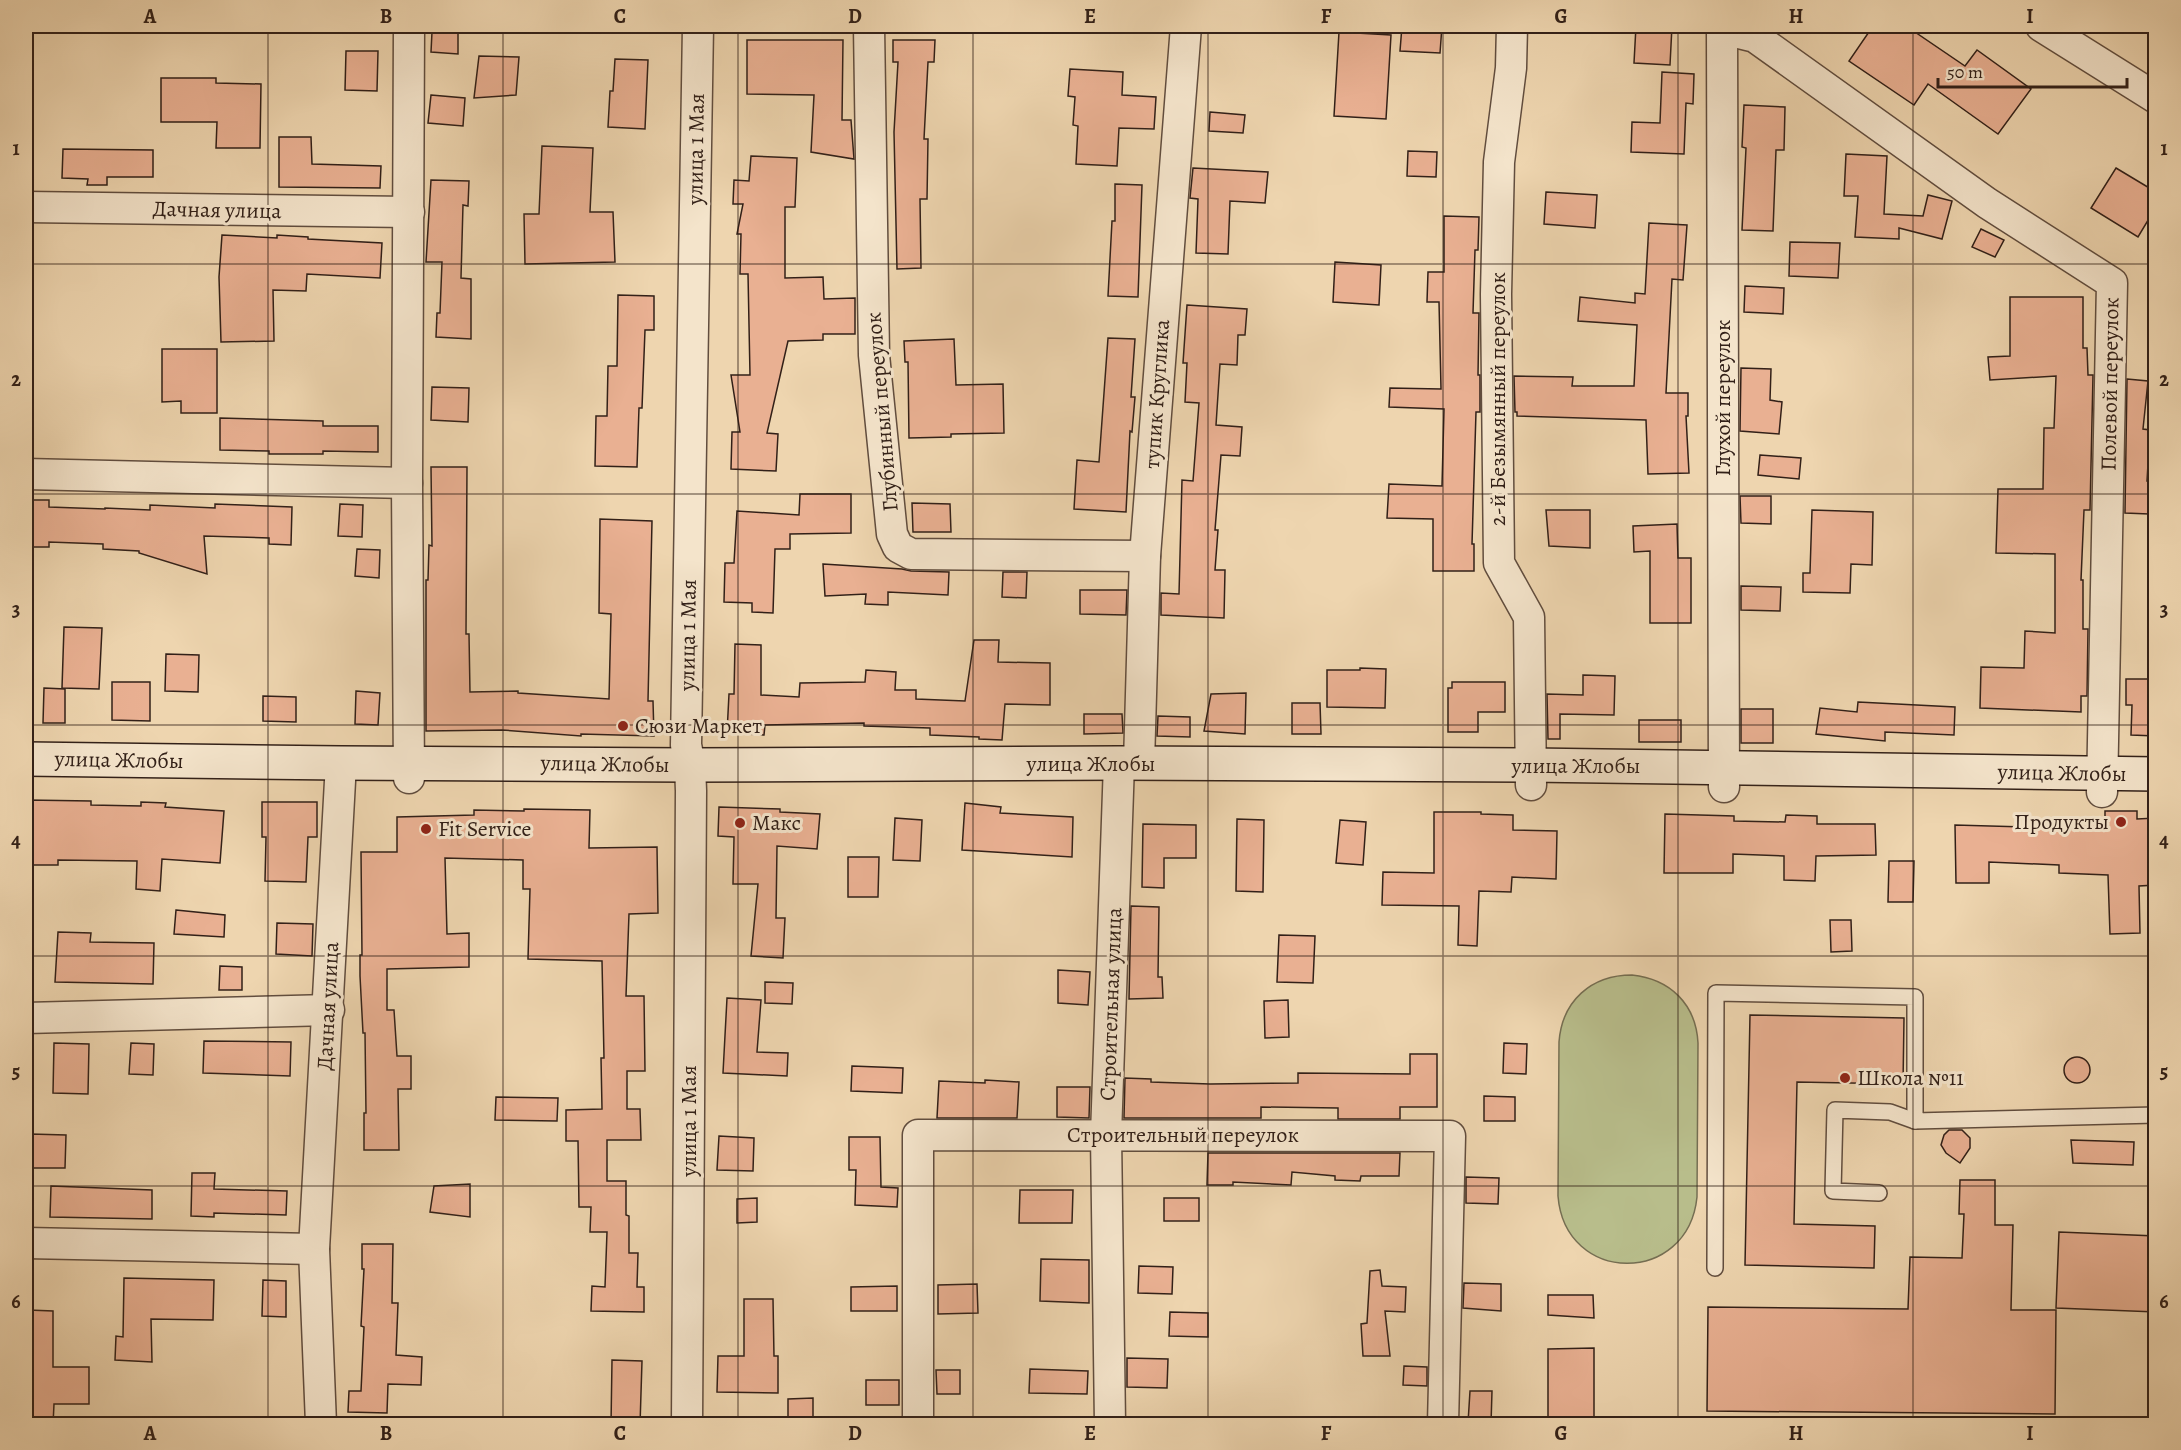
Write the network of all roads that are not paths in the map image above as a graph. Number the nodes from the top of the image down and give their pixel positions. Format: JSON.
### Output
{"nodes":[{"id":1,"x":409,"y":26,"type":"edge"},
{"id":2,"x":698,"y":26,"type":"edge"},
{"id":3,"x":869,"y":26,"type":"edge"},
{"id":4,"x":1186,"y":26,"type":"edge"},
{"id":5,"x":1512,"y":26,"type":"edge"},
{"id":6,"x":2041,"y":26,"type":"edge"},
{"id":7,"x":1723,"y":27,"type":"edge"},
{"id":8,"x":2156,"y":98,"type":"edge"},
{"id":9,"x":26,"y":207,"type":"edge"},
{"id":10,"x":409,"y":212,"type":"junction"},
{"id":11,"x":26,"y":474,"type":"edge"},
{"id":12,"x":407,"y":483,"type":"junction"},
{"id":13,"x":1145,"y":556,"type":"junction"},
{"id":14,"x":26,"y":759,"type":"edge"},
{"id":15,"x":1126,"y":769,"type":"junction"},
{"id":16,"x":409,"y":770,"type":"junction"},
{"id":17,"x":341,"y":771,"type":"junction"},
{"id":18,"x":690,"y":773,"type":"junction"},
{"id":19,"x":2156,"y":774,"type":"edge"},
{"id":20,"x":26,"y":775,"type":"edge"},
{"id":21,"x":1531,"y":775,"type":"junction"},
{"id":22,"x":1724,"y":777,"type":"junction"},
{"id":23,"x":2102,"y":783,"type":"junction"},
{"id":24,"x":2156,"y":793,"type":"edge"},
{"id":25,"x":329,"y":1010,"type":"junction"},
{"id":26,"x":26,"y":1018,"type":"edge"},
{"id":27,"x":2156,"y":1114,"type":"edge"},
{"id":28,"x":1915,"y":1121,"type":"junction"},
{"id":29,"x":1106,"y":1135,"type":"junction"},
{"id":30,"x":1879,"y":1193,"type":"dead end"},
{"id":31,"x":26,"y":1243,"type":"edge"},
{"id":32,"x":314,"y":1249,"type":"junction"},
{"id":33,"x":1715,"y":1268,"type":"dead end"},
{"id":34,"x":321,"y":1425,"type":"edge"},
{"id":35,"x":687,"y":1425,"type":"edge"},
{"id":36,"x":918,"y":1425,"type":"edge"},
{"id":37,"x":1110,"y":1425,"type":"edge"},
{"id":38,"x":1443,"y":1425,"type":"edge"}],
"edges":[{"from":1,"to":10,"type":"street"},
{"from":2,"to":18,"type":"street","name":"улица 1 Мая"},
{"from":3,"to":13,"type":"street","name":"Глубинный переулок"},
{"from":4,"to":13,"type":"street","name":"тупик Круглика"},
{"from":5,"to":21,"type":"street","name":"2-й Безымянный переулок"},
{"from":6,"to":8,"type":"street"},
{"from":7,"to":22,"type":"street","name":"Глухой переулок"},
{"from":7,"to":23,"type":"street","name":"Полевой переулок"},
{"from":9,"to":10,"type":"street","name":"Дачная улица"},
{"from":10,"to":12,"type":"street"},
{"from":11,"to":12,"type":"street"},
{"from":12,"to":16,"type":"street"},
{"from":13,"to":15,"type":"street","name":"тупик Круглика"},
{"from":14,"to":17,"type":"main road","name":"улица Жлобы"},
{"from":15,"to":18,"type":"main road","name":"улица Жлобы"},
{"from":15,"to":21,"type":"main road","name":"улица Жлобы"},
{"from":15,"to":29,"type":"street","name":"Строительная улица"},
{"from":16,"to":17,"type":"main road","name":"улица Жлобы"},
{"from":16,"to":18,"type":"main road","name":"улица Жлобы"},
{"from":17,"to":20,"type":"main road","name":"улица Жлобы"},
{"from":17,"to":25,"type":"street","name":"Дачная улица"},
{"from":18,"to":35,"type":"street","name":"улица 1 Мая"},
{"from":19,"to":23,"type":"main road","name":"улица Жлобы"},
{"from":21,"to":22,"type":"main road","name":"улица Жлобы"},
{"from":22,"to":23,"type":"main road","name":"улица Жлобы"},
{"from":23,"to":24,"type":"main road","name":"улица Жлобы"},
{"from":25,"to":26,"type":"street"},
{"from":25,"to":32,"type":"street","name":"Дачная улица"},
{"from":27,"to":28,"type":"lane"},
{"from":28,"to":30,"type":"lane"},
{"from":28,"to":33,"type":"lane"},
{"from":29,"to":36,"type":"street","name":"Строительный переулок"},
{"from":29,"to":37,"type":"street","name":"Строительная улица"},
{"from":29,"to":38,"type":"street","name":"Строительный переулок"},
{"from":31,"to":32,"type":"street"},
{"from":32,"to":34,"type":"street","name":"Дачная улица"}]}
